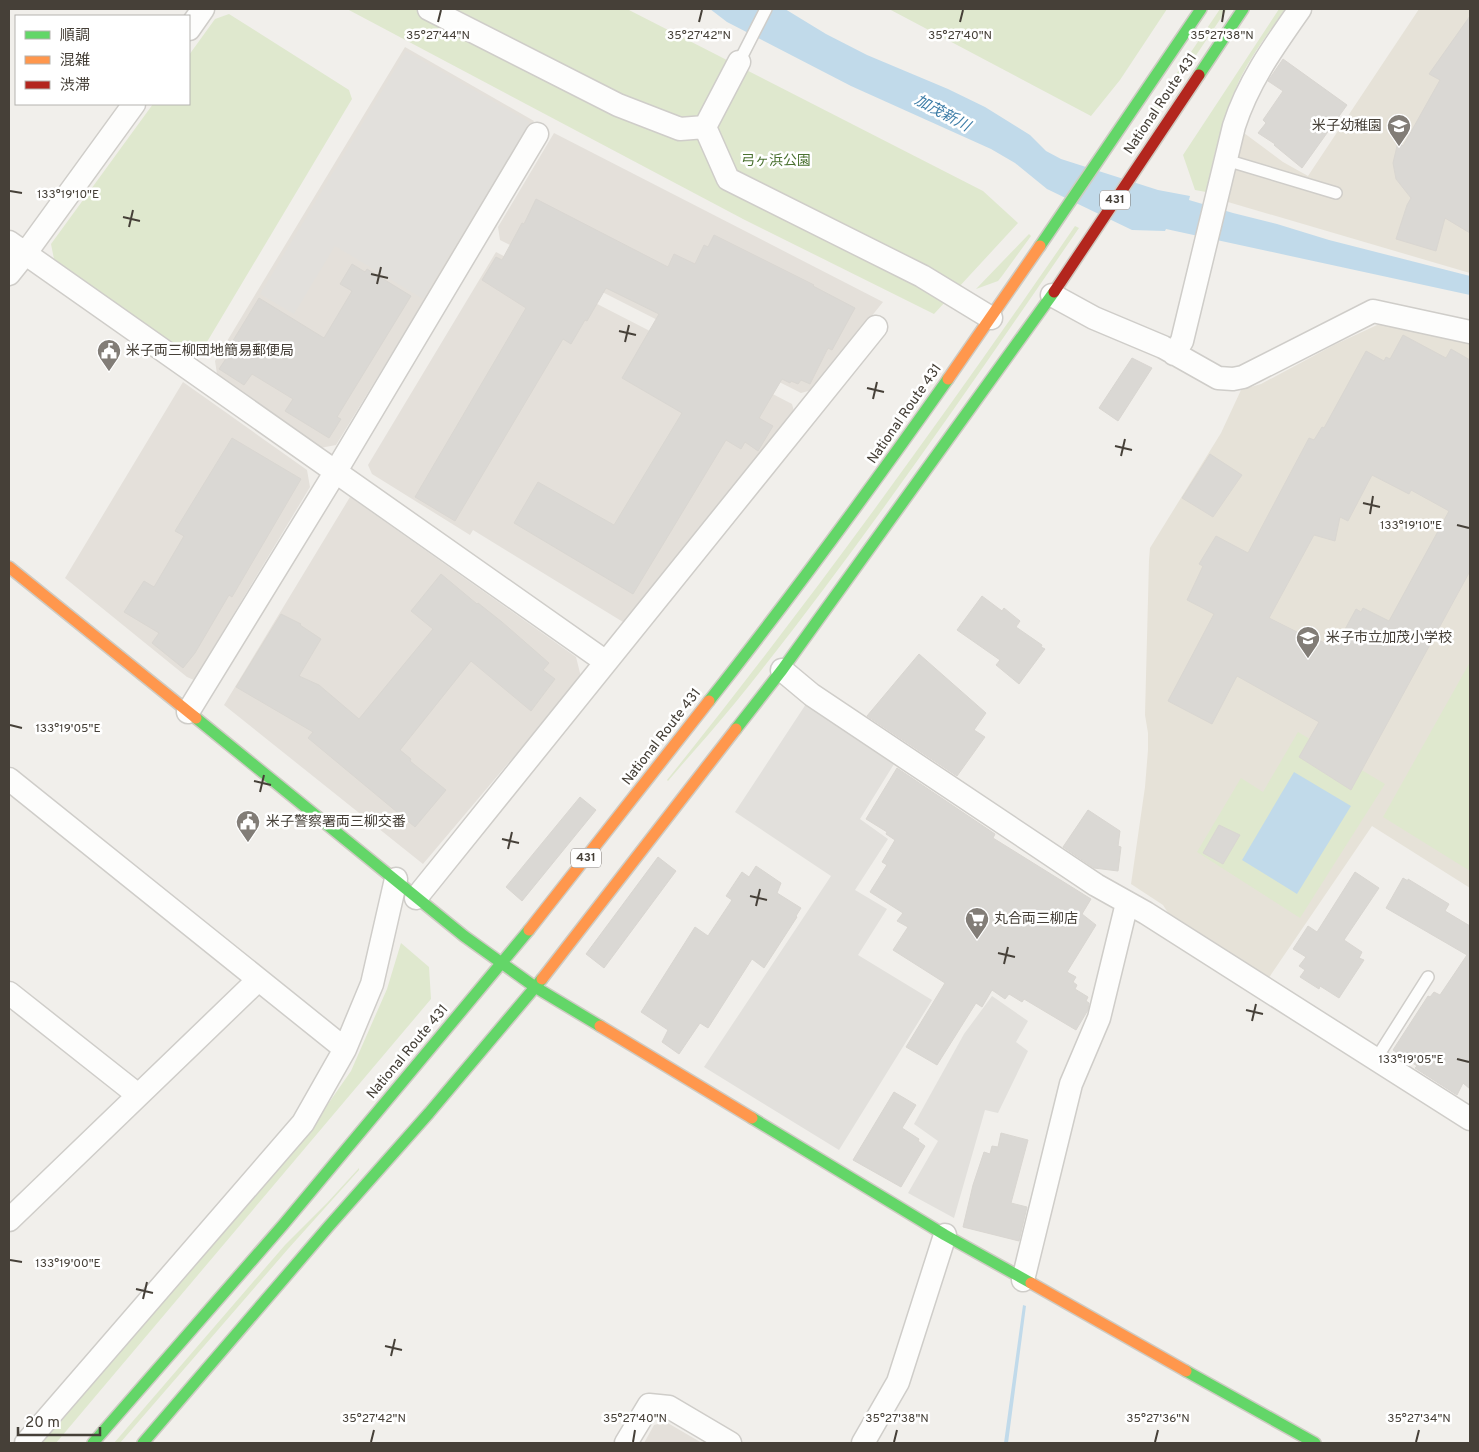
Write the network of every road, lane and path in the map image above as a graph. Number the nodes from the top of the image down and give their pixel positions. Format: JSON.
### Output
{"nodes":[{"id":1,"x":203,"y":9,"type":"edge"},
{"id":2,"x":429,"y":9,"type":"edge"},
{"id":3,"x":766,"y":9,"type":"edge"},
{"id":4,"x":1201,"y":9,"type":"edge"},
{"id":5,"x":1243,"y":9,"type":"edge"},
{"id":6,"x":1300,"y":9,"type":"edge"},
{"id":7,"x":190,"y":27,"type":"edge"},
{"id":8,"x":739,"y":62,"type":"joint"},
{"id":9,"x":133,"y":105,"type":"edge"},
{"id":10,"x":705,"y":127,"type":"junction"},
{"id":11,"x":537,"y":134,"type":"dead end"},
{"id":12,"x":1226,"y":160,"type":"junction"},
{"id":13,"x":1336,"y":193,"type":"dead end"},
{"id":14,"x":17,"y":248,"type":"edge"},
{"id":15,"x":9,"y":274,"type":"edge"},
{"id":16,"x":1052,"y":296,"type":"junction"},
{"id":17,"x":991,"y":318,"type":"junction"},
{"id":18,"x":876,"y":327,"type":"dead end"},
{"id":19,"x":1470,"y":332,"type":"edge"},
{"id":20,"x":1174,"y":354,"type":"junction"},
{"id":21,"x":336,"y":471,"type":"junction"},
{"id":22,"x":9,"y":566,"type":"edge"},
{"id":23,"x":606,"y":662,"type":"junction"},
{"id":24,"x":782,"y":670,"type":"junction"},
{"id":25,"x":188,"y":712,"type":"junction"},
{"id":26,"x":9,"y":779,"type":"edge"},
{"id":27,"x":396,"y":880,"type":"junction"},
{"id":28,"x":416,"y":898,"type":"junction"},
{"id":29,"x":1127,"y":903,"type":"junction"},
{"id":30,"x":502,"y":964,"type":"junction"},
{"id":31,"x":1428,"y":977,"type":"dead end"},
{"id":32,"x":258,"y":980,"type":"junction"},
{"id":33,"x":535,"y":987,"type":"junction"},
{"id":34,"x":9,"y":993,"type":"edge"},
{"id":35,"x":345,"y":1049,"type":"junction"},
{"id":36,"x":1376,"y":1059,"type":"junction"},
{"id":37,"x":138,"y":1095,"type":"junction"},
{"id":38,"x":1470,"y":1119,"type":"edge"},
{"id":39,"x":9,"y":1220,"type":"edge"},
{"id":40,"x":945,"y":1235,"type":"junction"},
{"id":41,"x":1023,"y":1280,"type":"junction"},
{"id":42,"x":26,"y":1443,"type":"edge"},
{"id":43,"x":93,"y":1443,"type":"edge"},
{"id":44,"x":143,"y":1443,"type":"edge"},
{"id":45,"x":626,"y":1443,"type":"edge"},
{"id":46,"x":730,"y":1443,"type":"edge"},
{"id":47,"x":863,"y":1443,"type":"edge"},
{"id":48,"x":1315,"y":1443,"type":"edge"}],
"edges":[{"from":1,"to":7,"type":"street"},
{"from":2,"to":10,"type":"street"},
{"from":3,"to":8,"type":"lane"},
{"from":4,"to":17,"type":"main road","name":"National Route 431","number":"431"},
{"from":5,"to":16,"type":"main road","name":"National Route 431","number":"431"},
{"from":6,"to":12,"type":"street"},
{"from":8,"to":10,"type":"street"},
{"from":9,"to":14,"type":"street"},
{"from":10,"to":17,"type":"street"},
{"from":11,"to":21,"type":"street"},
{"from":12,"to":13,"type":"lane"},
{"from":12,"to":20,"type":"street"},
{"from":14,"to":15,"type":"street"},
{"from":14,"to":21,"type":"street"},
{"from":16,"to":20,"type":"street"},
{"from":16,"to":24,"type":"main road","name":"National Route 431","number":"431"},
{"from":17,"to":30,"type":"main road","name":"National Route 431","number":"431"},
{"from":18,"to":23,"type":"street"},
{"from":19,"to":20,"type":"street"},
{"from":21,"to":23,"type":"street"},
{"from":21,"to":25,"type":"street"},
{"from":22,"to":25,"type":"main road"},
{"from":23,"to":28,"type":"street"},
{"from":24,"to":29,"type":"street"},
{"from":24,"to":33,"type":"main road","name":"National Route 431","number":"431"},
{"from":25,"to":27,"type":"main road"},
{"from":26,"to":32,"type":"street"},
{"from":27,"to":28,"type":"main road"},
{"from":27,"to":35,"type":"street"},
{"from":28,"to":30,"type":"main road"},
{"from":29,"to":36,"type":"street"},
{"from":29,"to":41,"type":"street"},
{"from":30,"to":33,"type":"main road"},
{"from":30,"to":43,"type":"main road","name":"National Route 431","number":"431"},
{"from":31,"to":36,"type":"lane"},
{"from":32,"to":35,"type":"street"},
{"from":32,"to":37,"type":"street"},
{"from":33,"to":40,"type":"main road"},
{"from":33,"to":44,"type":"main road","name":"National Route 431","number":"431"},
{"from":34,"to":37,"type":"street"},
{"from":35,"to":42,"type":"street"},
{"from":36,"to":38,"type":"street"},
{"from":37,"to":39,"type":"street"},
{"from":40,"to":41,"type":"main road"},
{"from":40,"to":47,"type":"street"},
{"from":41,"to":48,"type":"main road"},
{"from":45,"to":46,"type":"street"}]}
